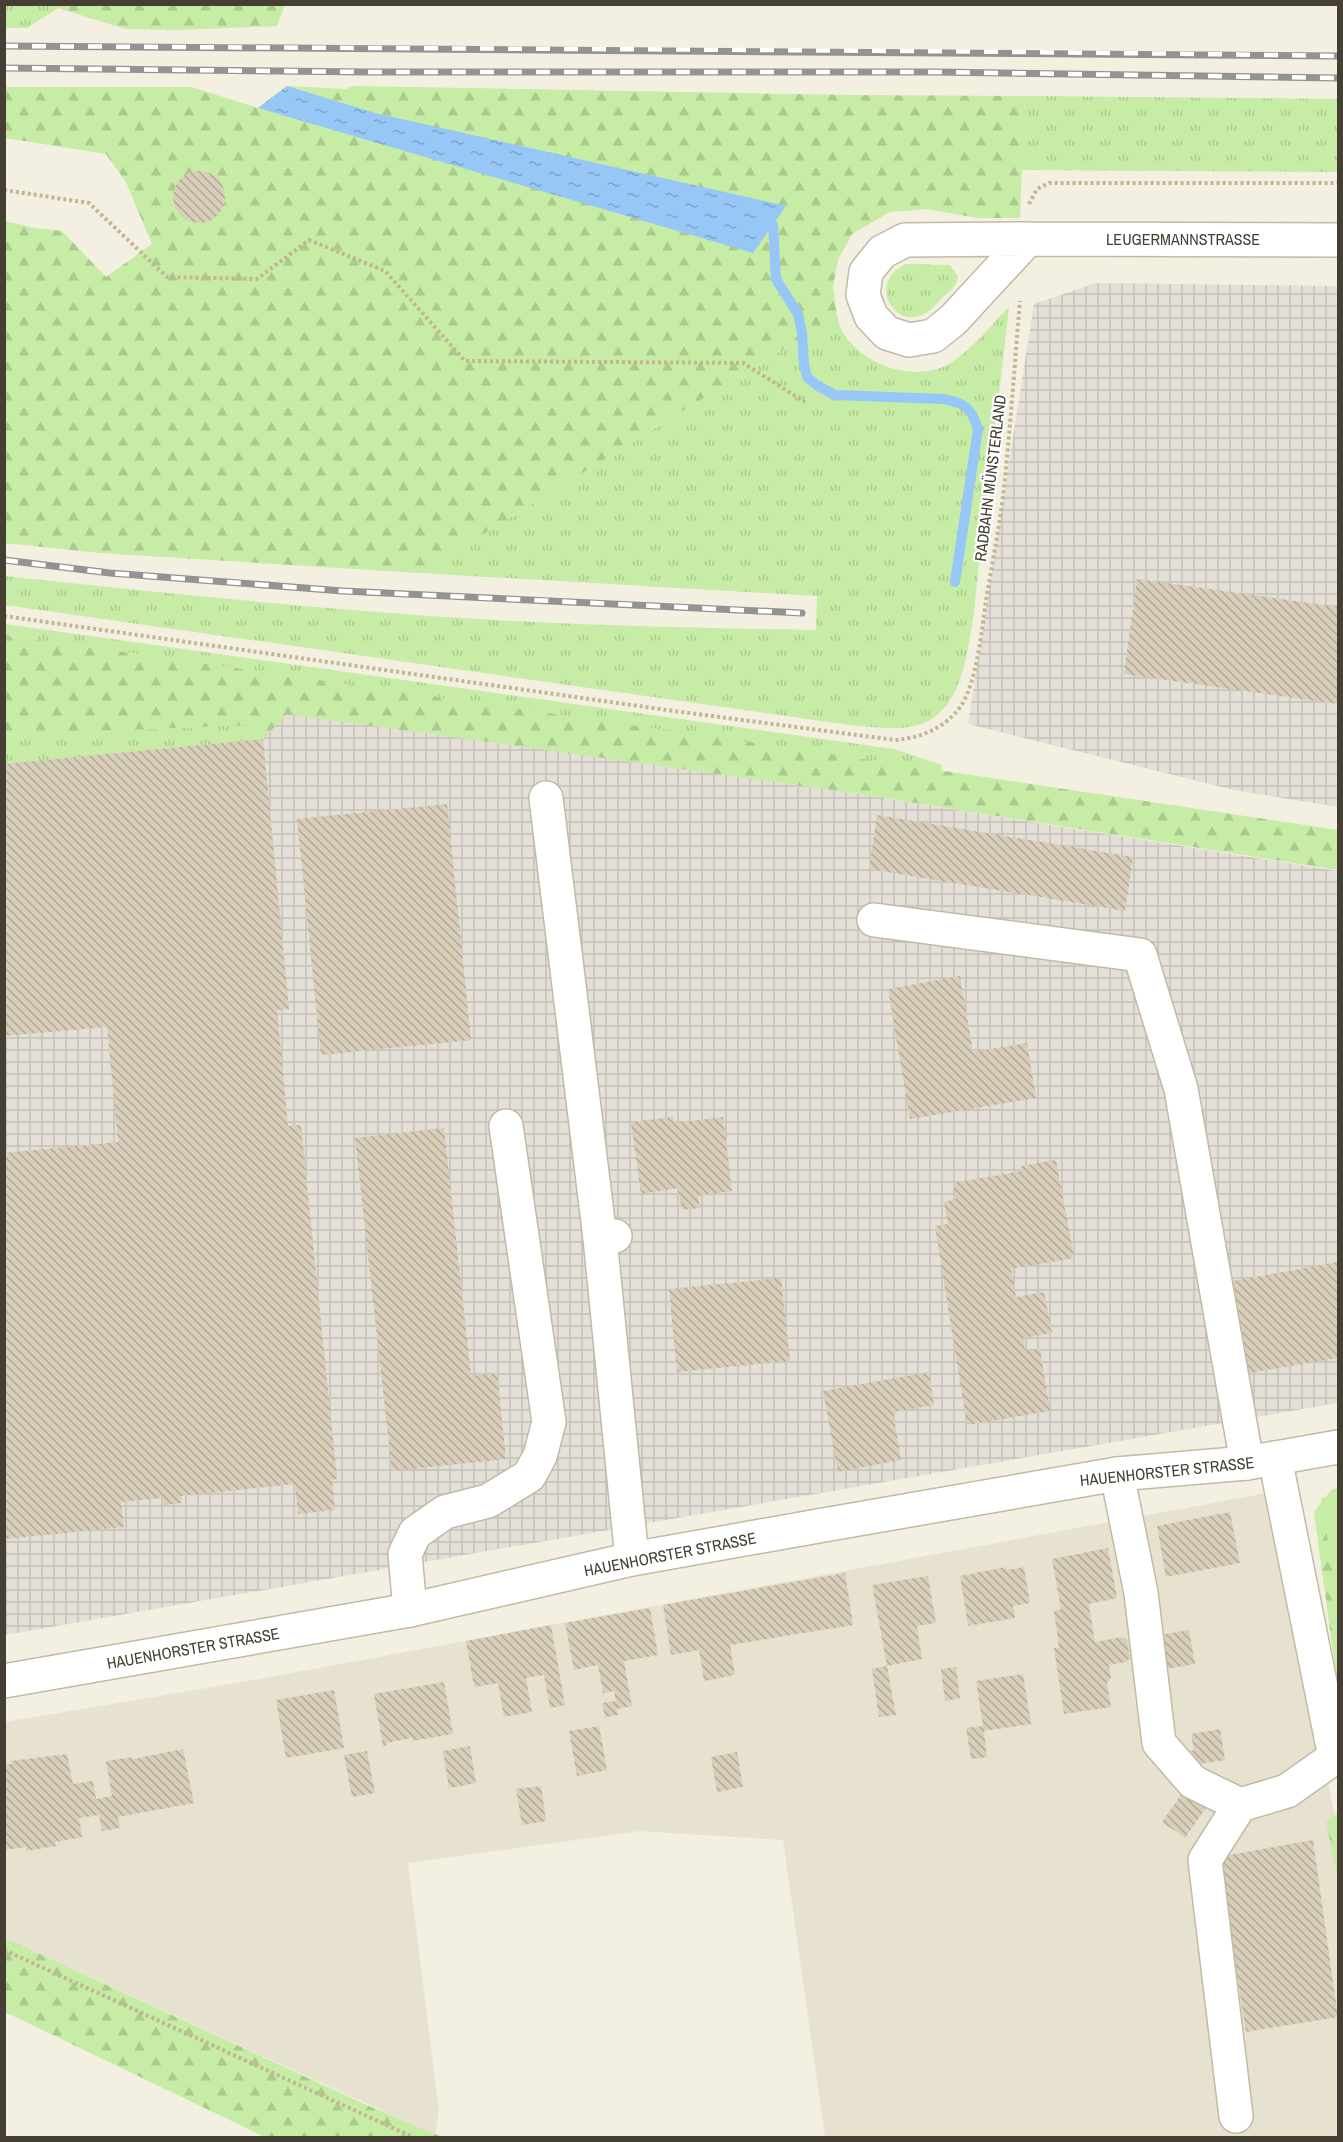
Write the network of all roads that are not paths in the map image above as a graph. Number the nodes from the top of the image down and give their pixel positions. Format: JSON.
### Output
{"nodes":[{"id":1,"x":1028,"y":239,"type":"junction"},
{"id":2,"x":1338,"y":240,"type":"edge"},
{"id":3,"x":546,"y":798,"type":"dead end"},
{"id":4,"x":874,"y":920,"type":"dead end"},
{"id":5,"x":506,"y":1126,"type":"dead end"},
{"id":6,"x":1338,"y":1447,"type":"edge"},
{"id":7,"x":1261,"y":1460,"type":"junction"},
{"id":8,"x":1117,"y":1474,"type":"junction"},
{"id":9,"x":632,"y":1559,"type":"junction"},
{"id":10,"x":410,"y":1610,"type":"junction"},
{"id":11,"x":4,"y":1681,"type":"edge"},
{"id":12,"x":1240,"y":1805,"type":"junction"},
{"id":13,"x":1236,"y":2116,"type":"dead end"}],
"edges":[{"from":1,"to":1,"type":"street","name":"LEUGERMANNSTRASSE"},
{"from":1,"to":2,"type":"street","name":"LEUGERMANNSTRASSE"},
{"from":3,"to":9,"type":"street"},
{"from":4,"to":7,"type":"street"},
{"from":5,"to":10,"type":"street"},
{"from":6,"to":7,"type":"street","name":"HAUENHORSTER STRASSE"},
{"from":7,"to":8,"type":"street","name":"HAUENHORSTER STRASSE"},
{"from":7,"to":12,"type":"street"},
{"from":8,"to":9,"type":"street","name":"HAUENHORSTER STRASSE"},
{"from":8,"to":12,"type":"street"},
{"from":9,"to":10,"type":"street","name":"HAUENHORSTER STRASSE"},
{"from":10,"to":11,"type":"street","name":"HAUENHORSTER STRASSE"},
{"from":12,"to":13,"type":"street"}]}
